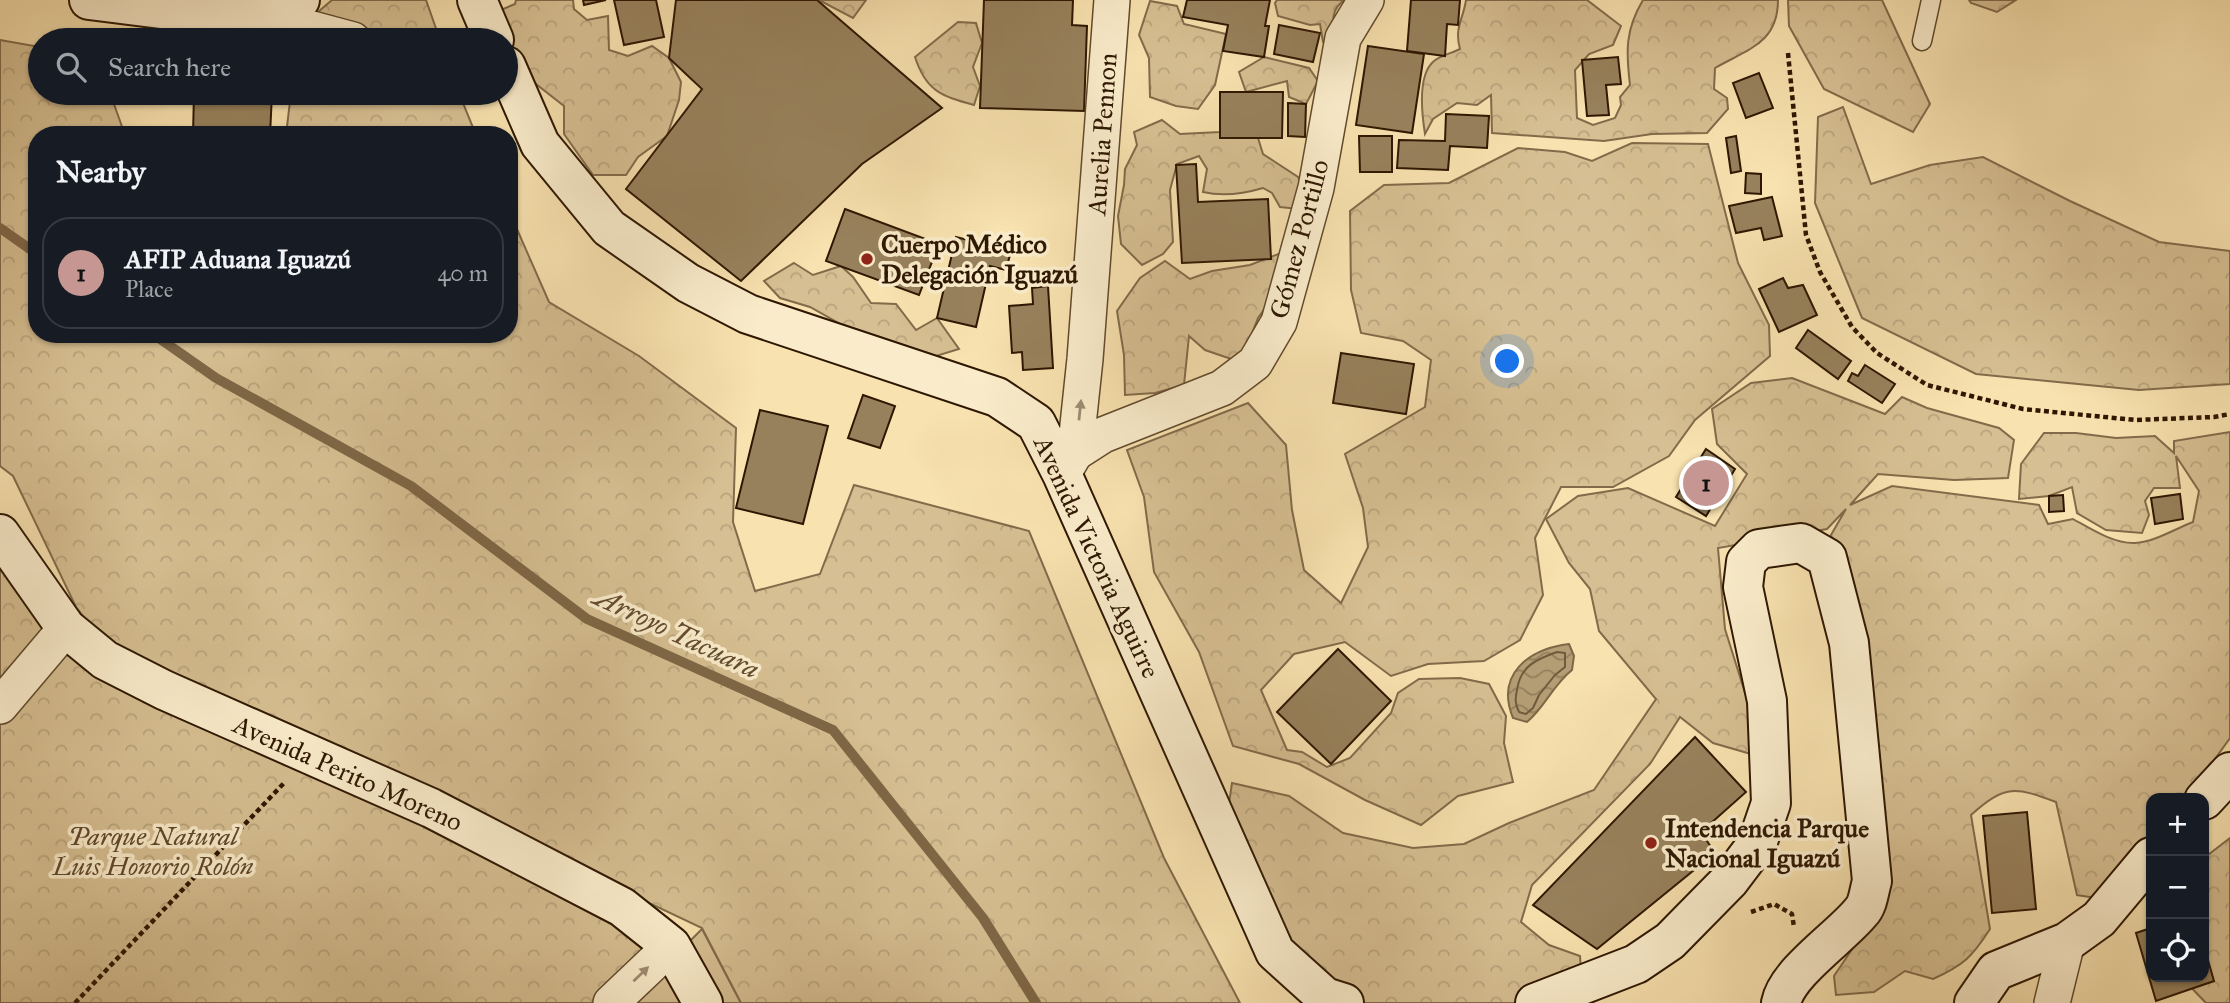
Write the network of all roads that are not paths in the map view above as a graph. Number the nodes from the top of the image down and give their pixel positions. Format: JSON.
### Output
{"nodes":[{"id":1,"x":89,"y":0,"type":"edge"},
{"id":2,"x":299,"y":0,"type":"edge"},
{"id":3,"x":477,"y":0,"type":"edge"},
{"id":4,"x":1112,"y":0,"type":"edge"},
{"id":5,"x":1366,"y":0,"type":"edge"},
{"id":6,"x":1931,"y":0,"type":"edge"},
{"id":7,"x":264,"y":16,"type":"junction"},
{"id":8,"x":308,"y":28,"type":"edge"},
{"id":9,"x":490,"y":28,"type":"edge"},
{"id":10,"x":1922,"y":41,"type":"dead end"},
{"id":11,"x":518,"y":99,"type":"edge"},
{"id":12,"x":1069,"y":464,"type":"junction"},
{"id":13,"x":0,"y":534,"type":"edge"},
{"id":14,"x":66,"y":628,"type":"junction"},
{"id":15,"x":0,"y":706,"type":"edge"},
{"id":16,"x":2230,"y":772,"type":"edge"},
{"id":17,"x":2209,"y":795,"type":"edge"},
{"id":18,"x":2146,"y":863,"type":"edge"},
{"id":19,"x":2067,"y":942,"type":"junction"},
{"id":20,"x":671,"y":946,"type":"junction"},
{"id":21,"x":611,"y":1003,"type":"edge"},
{"id":22,"x":703,"y":1003,"type":"edge"},
{"id":23,"x":1344,"y":1003,"type":"edge"},
{"id":24,"x":1535,"y":1003,"type":"edge"},
{"id":25,"x":1781,"y":1003,"type":"edge"},
{"id":26,"x":1974,"y":1003,"type":"edge"},
{"id":27,"x":2052,"y":1003,"type":"edge"}],
"edges":[{"from":1,"to":7,"type":"main road"},
{"from":2,"to":7,"type":"main road"},
{"from":3,"to":9,"type":"main road"},
{"from":12,"to":4,"type":"street","name":"Aurelia Pennon","one_way":true},
{"from":5,"to":12,"type":"street","name":"Gómez Portillo"},
{"from":6,"to":10,"type":"lane"},
{"from":7,"to":8,"type":"street"},
{"from":11,"to":12,"type":"main road","name":"Avenida Victoria Aguirre"},
{"from":12,"to":23,"type":"main road","name":"Avenida Victoria Aguirre"},
{"from":13,"to":14,"type":"main road","name":"Avenida Perito Moreno"},
{"from":14,"to":15,"type":"street"},
{"from":14,"to":20,"type":"main road","name":"Avenida Perito Moreno"},
{"from":16,"to":17,"type":"main road"},
{"from":18,"to":19,"type":"main road"},
{"from":19,"to":26,"type":"main road"},
{"from":19,"to":27,"type":"street"},
{"from":21,"to":20,"type":"street","one_way":true},
{"from":20,"to":22,"type":"main road","name":"Avenida Perito Moreno"},
{"from":24,"to":25,"type":"main road"}]}
